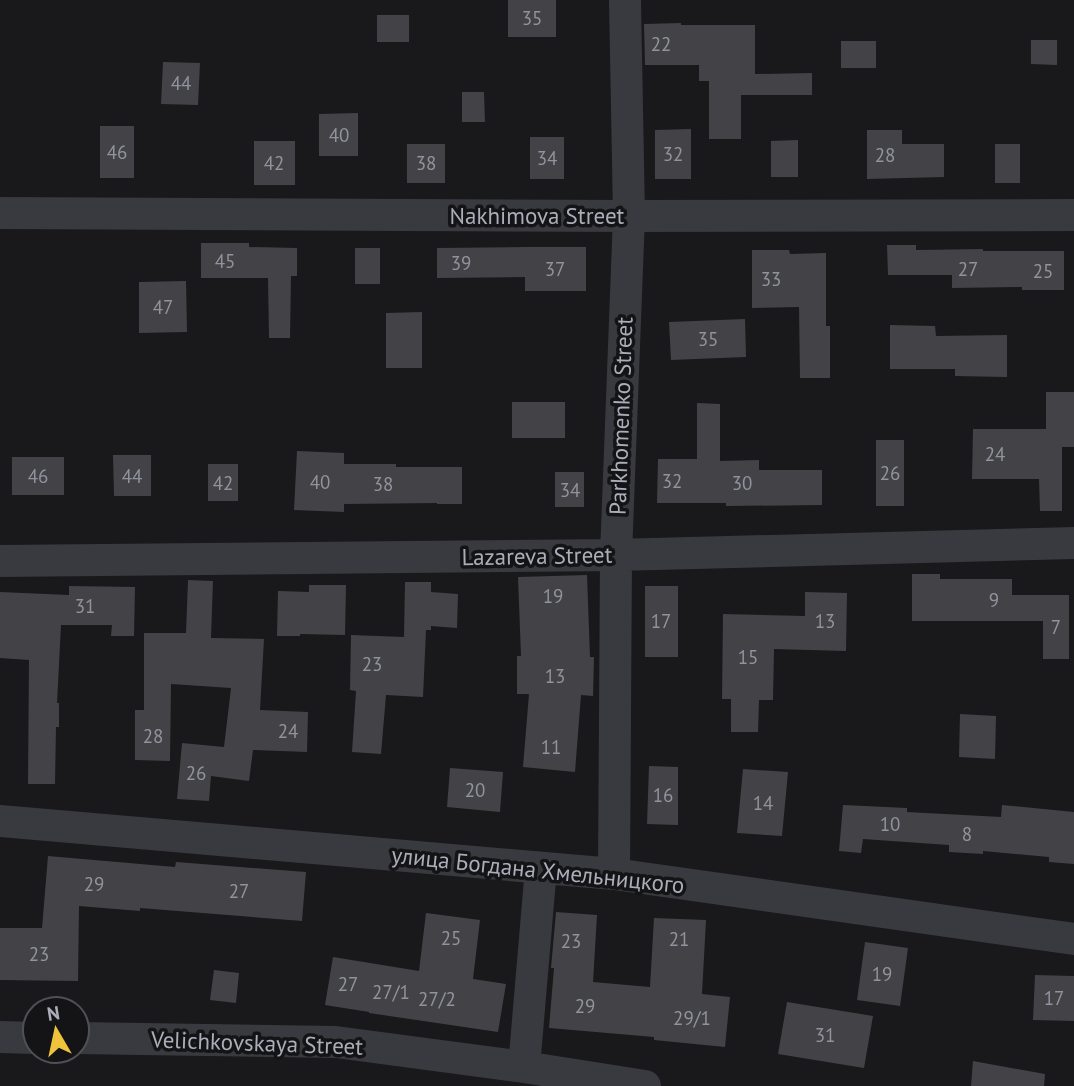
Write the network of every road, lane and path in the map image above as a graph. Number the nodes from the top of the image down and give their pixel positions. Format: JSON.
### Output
{"nodes":[{"id":1,"x":625,"y":0,"type":"edge"},
{"id":2,"x":0,"y":213,"type":"edge"},
{"id":3,"x":1074,"y":215,"type":"edge"},
{"id":4,"x":629,"y":216,"type":"junction"},
{"id":5,"x":1074,"y":543,"type":"edge"},
{"id":6,"x":616,"y":555,"type":"junction"},
{"id":7,"x":0,"y":561,"type":"edge"},
{"id":8,"x":0,"y":821,"type":"edge"},
{"id":9,"x":541,"y":868,"type":"junction"},
{"id":10,"x":614,"y":874,"type":"junction"},
{"id":11,"x":1074,"y":939,"type":"edge"},
{"id":12,"x":0,"y":1037,"type":"edge"},
{"id":13,"x":21,"y":1038,"type":"edge"},
{"id":14,"x":91,"y":1038,"type":"edge"},
{"id":15,"x":524,"y":1067,"type":"junction"},
{"id":16,"x":645,"y":1086,"type":"edge"}],
"edges":[{"from":1,"to":4,"type":"street","name":"Parkhomenko Street"},
{"from":2,"to":4,"type":"street","name":"Nakhimova Street"},
{"from":3,"to":4,"type":"street","name":"Nakhimova Street"},
{"from":4,"to":6,"type":"street","name":"Parkhomenko Street"},
{"from":5,"to":6,"type":"street","name":"Lazareva Street"},
{"from":6,"to":7,"type":"street","name":"Lazareva Street"},
{"from":6,"to":10,"type":"street","name":"Parkhomenko Street"},
{"from":8,"to":9,"type":"street","name":"улица Богдана Хмельницкого"},
{"from":9,"to":10,"type":"street","name":"улица Богдана Хмельницкого"},
{"from":9,"to":15,"type":"street"},
{"from":10,"to":11,"type":"street","name":"улица Богдана Хмельницкого"},
{"from":12,"to":13,"type":"street"},
{"from":14,"to":15,"type":"street","name":"Velichkovskaya Street"},
{"from":15,"to":16,"type":"street","name":"Velichkovskaya Street"}]}
